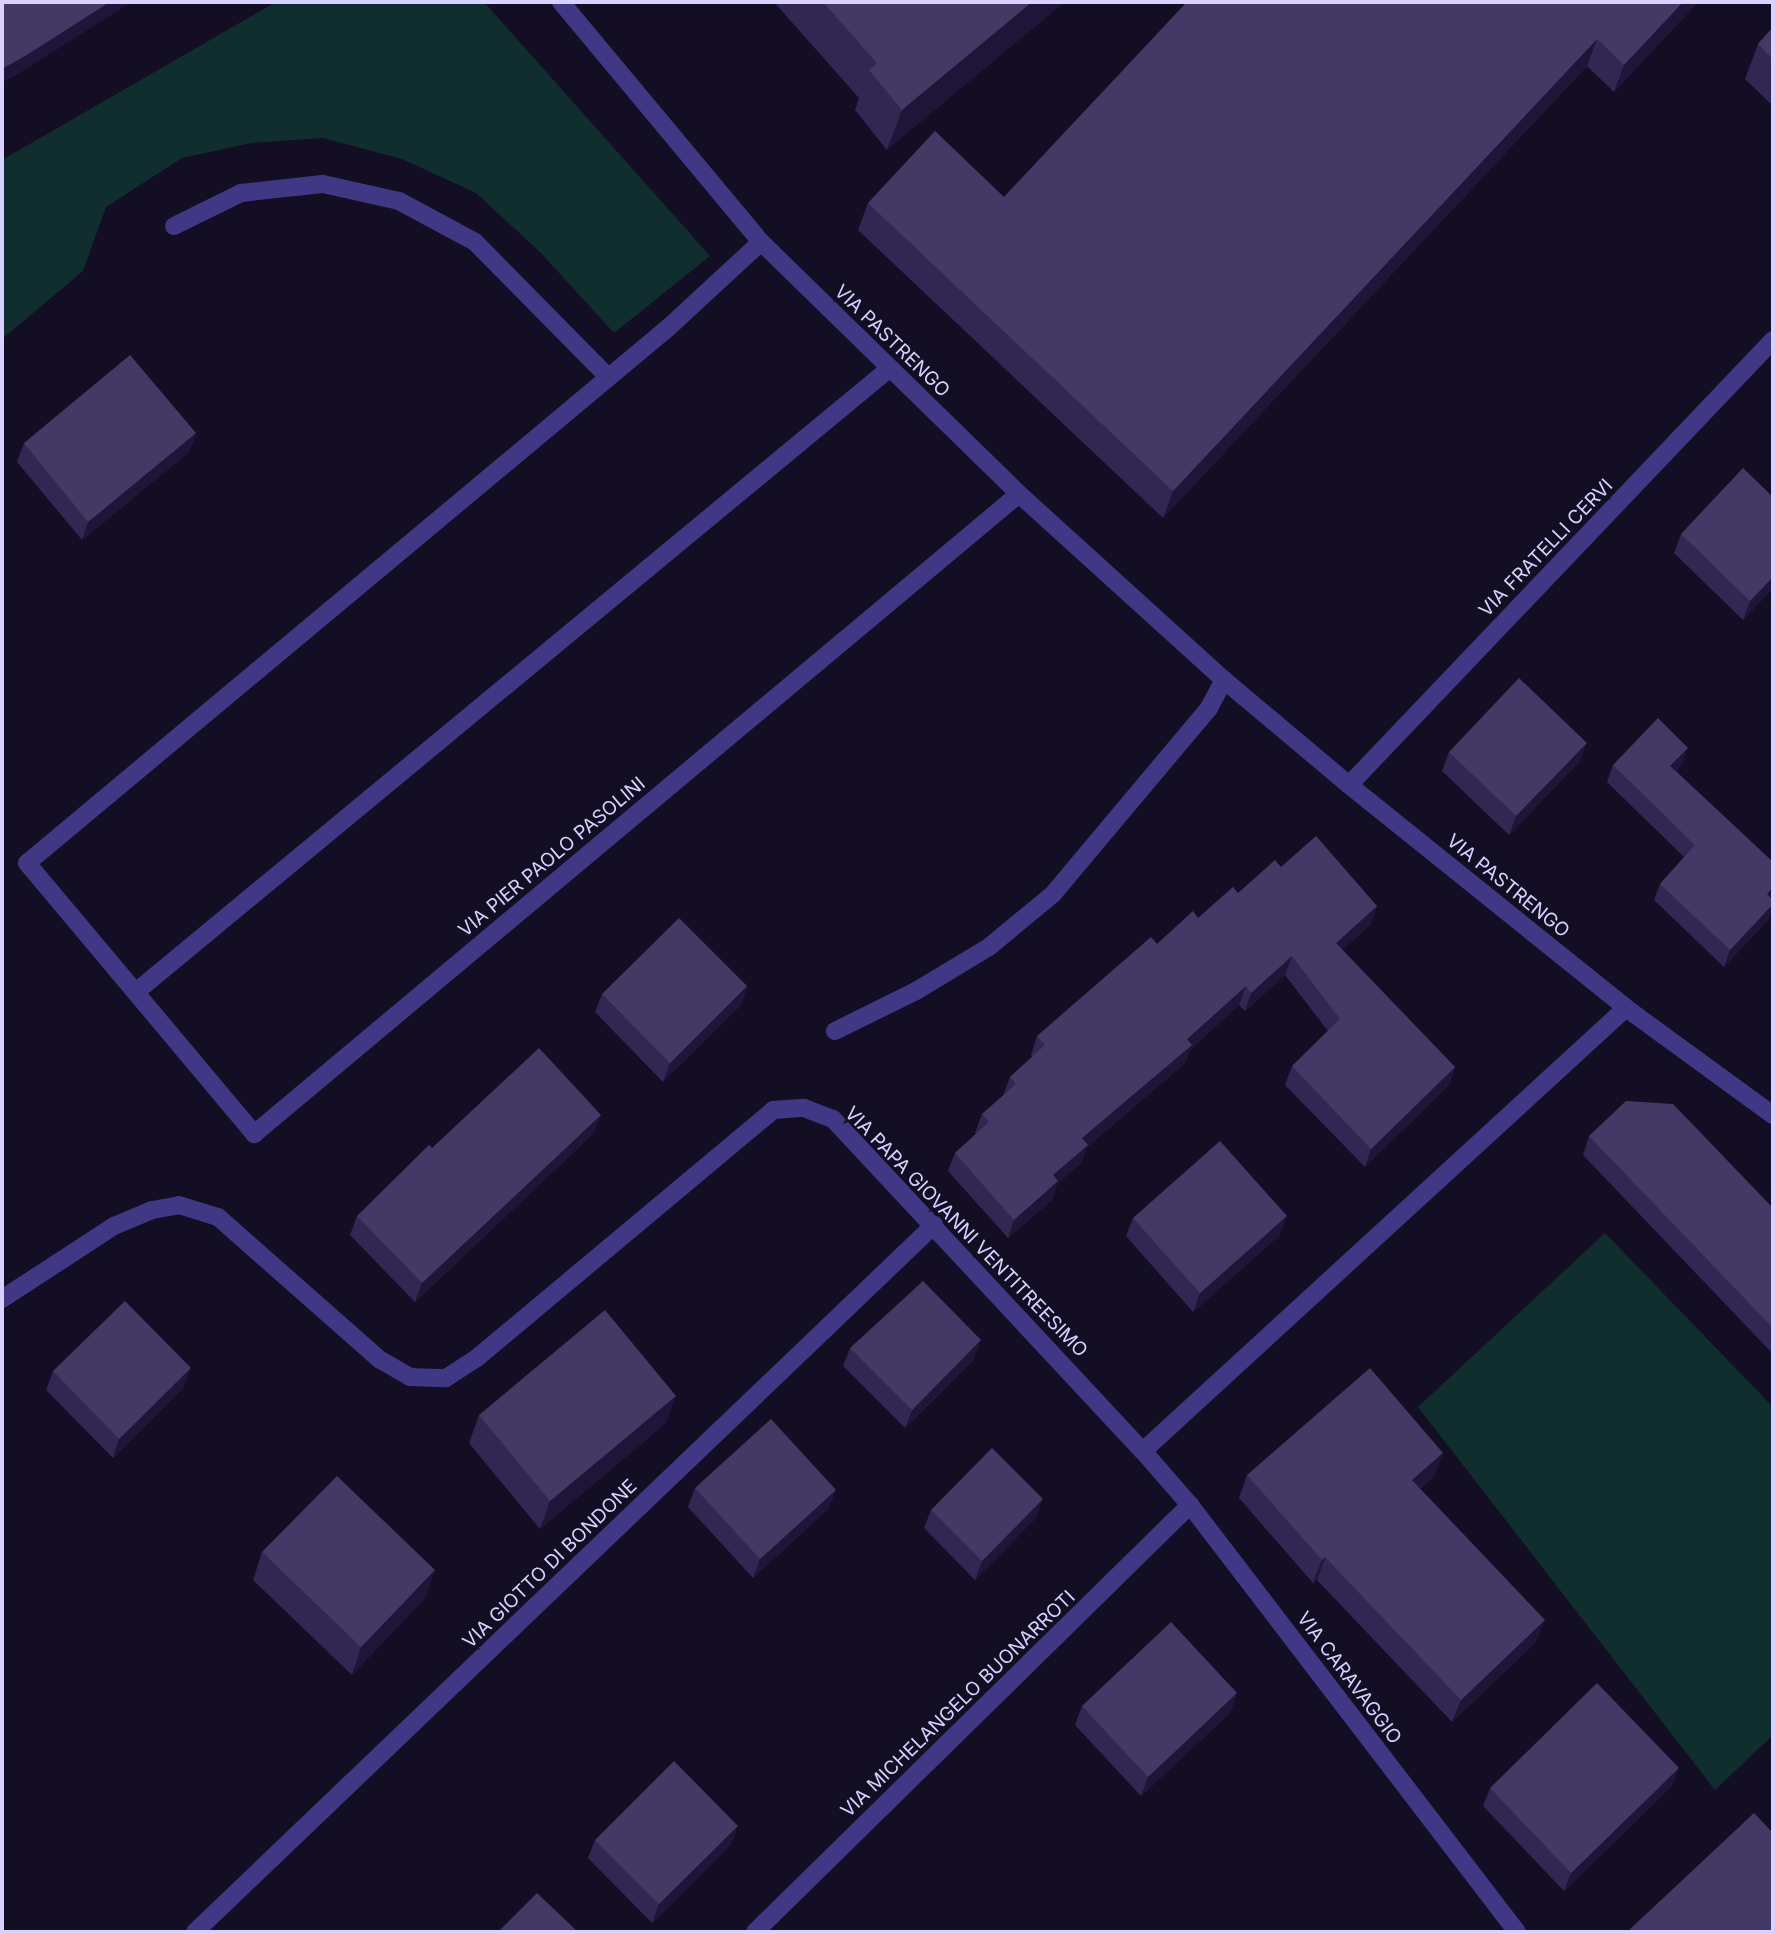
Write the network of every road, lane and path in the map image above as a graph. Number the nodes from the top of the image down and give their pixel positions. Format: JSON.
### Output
{"nodes":[{"id":1,"x":561,"y":2,"type":"edge"},
{"id":2,"x":174,"y":226,"type":"dead end"},
{"id":3,"x":761,"y":242,"type":"junction"},
{"id":4,"x":1773,"y":340,"type":"edge"},
{"id":5,"x":889,"y":369,"type":"junction"},
{"id":6,"x":608,"y":377,"type":"junction"},
{"id":7,"x":1019,"y":494,"type":"junction"},
{"id":8,"x":1224,"y":680,"type":"junction"},
{"id":9,"x":1349,"y":785,"type":"junction"},
{"id":10,"x":136,"y":991,"type":"junction"},
{"id":11,"x":1626,"y":1008,"type":"junction"},
{"id":12,"x":835,"y":1031,"type":"dead end"},
{"id":13,"x":1773,"y":1115,"type":"edge"},
{"id":14,"x":934,"y":1225,"type":"junction"},
{"id":15,"x":2,"y":1298,"type":"edge"},
{"id":16,"x":1143,"y":1451,"type":"junction"},
{"id":17,"x":1190,"y":1505,"type":"junction"},
{"id":18,"x":195,"y":1932,"type":"edge"},
{"id":19,"x":755,"y":1932,"type":"edge"},
{"id":20,"x":1517,"y":1932,"type":"edge"}],
"edges":[{"from":1,"to":3,"type":"street","name":"VIA PASTRENGO"},
{"from":2,"to":6,"type":"street"},
{"from":3,"to":5,"type":"street","name":"VIA PASTRENGO"},
{"from":3,"to":6,"type":"street","name":"VIA PIER PAOLO PASOLINI"},
{"from":4,"to":9,"type":"street","name":"VIA FRATELLI CERVI"},
{"from":5,"to":7,"type":"street","name":"VIA PASTRENGO"},
{"from":5,"to":10,"type":"street"},
{"from":6,"to":10,"type":"street","name":"VIA PIER PAOLO PASOLINI"},
{"from":7,"to":8,"type":"street","name":"VIA PASTRENGO"},
{"from":7,"to":10,"type":"street","name":"VIA PIER PAOLO PASOLINI"},
{"from":8,"to":9,"type":"street","name":"VIA PASTRENGO"},
{"from":8,"to":12,"type":"street"},
{"from":9,"to":11,"type":"street","name":"VIA PASTRENGO"},
{"from":11,"to":13,"type":"street","name":"VIA PASTRENGO"},
{"from":11,"to":16,"type":"street"},
{"from":14,"to":15,"type":"street","name":"VIA PAPA GIOVANNI VENTITREESIMO"},
{"from":14,"to":16,"type":"street","name":"VIA PAPA GIOVANNI VENTITREESIMO"},
{"from":14,"to":18,"type":"street","name":"VIA GIOTTO DI BONDONE"},
{"from":16,"to":17,"type":"street","name":"VIA CARAVAGGIO"},
{"from":17,"to":19,"type":"street","name":"VIA MICHELANGELO BUONARROTI"},
{"from":17,"to":20,"type":"street","name":"VIA CARAVAGGIO"}]}
